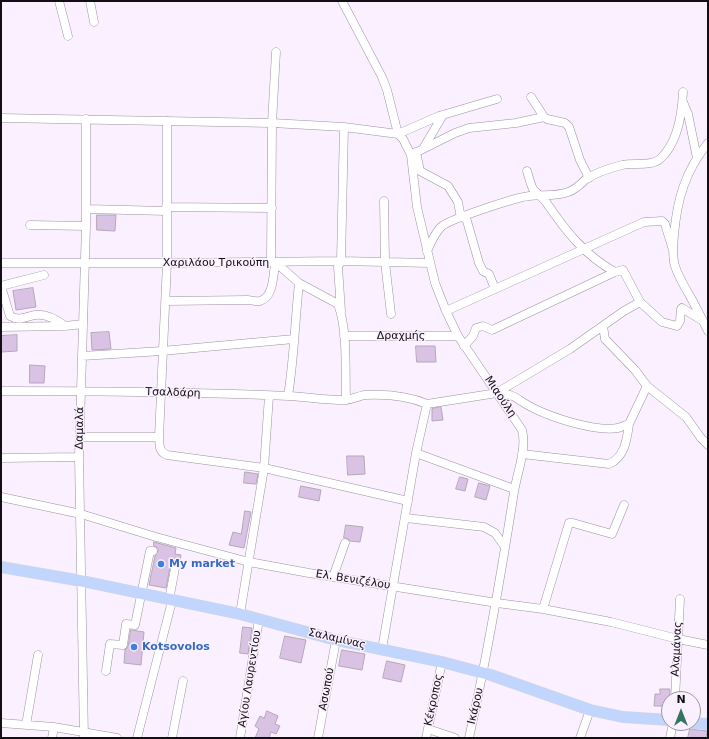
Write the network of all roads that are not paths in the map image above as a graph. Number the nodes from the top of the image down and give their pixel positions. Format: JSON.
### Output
{"nodes":[{"id":1,"x":59,"y":1,"type":"edge"},
{"id":2,"x":90,"y":1,"type":"edge"},
{"id":3,"x":342,"y":1,"type":"edge"},
{"id":4,"x":94,"y":22,"type":"dead end"},
{"id":5,"x":68,"y":36,"type":"dead end"},
{"id":6,"x":276,"y":52,"type":"dead end"},
{"id":7,"x":683,"y":92,"type":"dead end"},
{"id":8,"x":531,"y":97,"type":"dead end"},
{"id":9,"x":498,"y":98,"type":"dead end"},
{"id":10,"x":682,"y":101,"type":"junction"},
{"id":11,"x":443,"y":115,"type":"junction"},
{"id":12,"x":544,"y":117,"type":"junction"},
{"id":13,"x":1,"y":118,"type":"edge"},
{"id":14,"x":86,"y":119,"type":"junction"},
{"id":15,"x":167,"y":121,"type":"junction"},
{"id":16,"x":272,"y":123,"type":"junction"},
{"id":17,"x":344,"y":127,"type":"junction"},
{"id":18,"x":398,"y":134,"type":"junction"},
{"id":19,"x":708,"y":143,"type":"edge"},
{"id":20,"x":424,"y":148,"type":"junction"},
{"id":21,"x":413,"y":153,"type":"junction"},
{"id":22,"x":696,"y":158,"type":"junction"},
{"id":23,"x":527,"y":171,"type":"dead end"},
{"id":24,"x":589,"y":178,"type":"junction"},
{"id":25,"x":542,"y":196,"type":"junction"},
{"id":26,"x":384,"y":201,"type":"dead end"},
{"id":27,"x":272,"y":208,"type":"junction"},
{"id":28,"x":86,"y":209,"type":"junction"},
{"id":29,"x":166,"y":209,"type":"junction"},
{"id":30,"x":464,"y":217,"type":"junction"},
{"id":31,"x":30,"y":225,"type":"dead end"},
{"id":32,"x":86,"y":226,"type":"junction"},
{"id":33,"x":584,"y":250,"type":"junction"},
{"id":34,"x":672,"y":250,"type":"junction"},
{"id":35,"x":427,"y":251,"type":"junction"},
{"id":36,"x":341,"y":261,"type":"junction"},
{"id":37,"x":385,"y":262,"type":"junction"},
{"id":38,"x":1,"y":263,"type":"edge"},
{"id":39,"x":85,"y":263,"type":"junction"},
{"id":40,"x":167,"y":263,"type":"junction"},
{"id":41,"x":273,"y":263,"type":"junction"},
{"id":42,"x":430,"y":263,"type":"junction"},
{"id":43,"x":615,"y":272,"type":"junction"},
{"id":44,"x":44,"y":275,"type":"dead end"},
{"id":45,"x":299,"y":283,"type":"junction"},
{"id":46,"x":1,"y":286,"type":"edge"},
{"id":47,"x":495,"y":288,"type":"junction"},
{"id":48,"x":166,"y":301,"type":"junction"},
{"id":49,"x":640,"y":302,"type":"junction"},
{"id":50,"x":341,"y":311,"type":"junction"},
{"id":51,"x":446,"y":311,"type":"junction"},
{"id":52,"x":391,"y":314,"type":"dead end"},
{"id":53,"x":703,"y":321,"type":"junction"},
{"id":54,"x":84,"y":324,"type":"junction"},
{"id":55,"x":65,"y":326,"type":"junction"},
{"id":56,"x":603,"y":326,"type":"junction"},
{"id":57,"x":1,"y":327,"type":"edge"},
{"id":58,"x":708,"y":331,"type":"edge"},
{"id":59,"x":344,"y":336,"type":"junction"},
{"id":60,"x":458,"y":336,"type":"junction"},
{"id":61,"x":294,"y":339,"type":"junction"},
{"id":62,"x":464,"y":346,"type":"junction"},
{"id":63,"x":162,"y":351,"type":"junction"},
{"id":64,"x":82,"y":356,"type":"junction"},
{"id":65,"x":647,"y":386,"type":"junction"},
{"id":66,"x":1,"y":391,"type":"edge"},
{"id":67,"x":81,"y":391,"type":"junction"},
{"id":68,"x":162,"y":392,"type":"junction"},
{"id":69,"x":497,"y":393,"type":"junction"},
{"id":70,"x":269,"y":396,"type":"junction"},
{"id":71,"x":288,"y":396,"type":"junction"},
{"id":72,"x":346,"y":400,"type":"junction"},
{"id":73,"x":427,"y":404,"type":"junction"},
{"id":74,"x":629,"y":424,"type":"junction"},
{"id":75,"x":80,"y":437,"type":"junction"},
{"id":76,"x":159,"y":437,"type":"junction"},
{"id":77,"x":708,"y":445,"type":"edge"},
{"id":78,"x":416,"y":453,"type":"junction"},
{"id":79,"x":522,"y":454,"type":"junction"},
{"id":80,"x":79,"y":457,"type":"junction"},
{"id":81,"x":1,"y":458,"type":"edge"},
{"id":82,"x":264,"y":468,"type":"junction"},
{"id":83,"x":514,"y":489,"type":"junction"},
{"id":84,"x":1,"y":497,"type":"edge"},
{"id":85,"x":408,"y":501,"type":"junction"},
{"id":86,"x":624,"y":504,"type":"dead end"},
{"id":87,"x":81,"y":514,"type":"junction"},
{"id":88,"x":406,"y":518,"type":"junction"},
{"id":89,"x":345,"y":543,"type":"dead end"},
{"id":90,"x":505,"y":547,"type":"junction"},
{"id":91,"x":153,"y":551,"type":"dead end"},
{"id":92,"x":249,"y":562,"type":"junction"},
{"id":93,"x":176,"y":563,"type":"dead end"},
{"id":94,"x":1,"y":567,"type":"edge"},
{"id":95,"x":333,"y":577,"type":"junction"},
{"id":96,"x":82,"y":581,"type":"junction"},
{"id":97,"x":393,"y":586,"type":"junction"},
{"id":98,"x":142,"y":594,"type":"junction"},
{"id":99,"x":680,"y":599,"type":"dead end"},
{"id":100,"x":170,"y":600,"type":"junction"},
{"id":101,"x":497,"y":603,"type":"junction"},
{"id":102,"x":543,"y":609,"type":"junction"},
{"id":103,"x":240,"y":614,"type":"junction"},
{"id":104,"x":259,"y":619,"type":"junction"},
{"id":105,"x":678,"y":639,"type":"junction"},
{"id":106,"x":336,"y":640,"type":"junction"},
{"id":107,"x":708,"y":645,"type":"edge"},
{"id":108,"x":382,"y":649,"type":"junction"},
{"id":109,"x":38,"y":655,"type":"dead end"},
{"id":110,"x":442,"y":662,"type":"junction"},
{"id":111,"x":106,"y":671,"type":"dead end"},
{"id":112,"x":484,"y":673,"type":"junction"},
{"id":113,"x":183,"y":681,"type":"dead end"},
{"id":114,"x":675,"y":691,"type":"edge"},
{"id":115,"x":590,"y":710,"type":"junction"},
{"id":116,"x":661,"y":719,"type":"edge"},
{"id":117,"x":1,"y":722,"type":"edge"},
{"id":118,"x":26,"y":725,"type":"junction"},
{"id":119,"x":54,"y":727,"type":"junction"},
{"id":120,"x":428,"y":729,"type":"junction"},
{"id":121,"x":84,"y":735,"type":"edge"},
{"id":122,"x":52,"y":738,"type":"edge"},
{"id":123,"x":117,"y":738,"type":"edge"},
{"id":124,"x":137,"y":738,"type":"edge"},
{"id":125,"x":172,"y":738,"type":"edge"},
{"id":126,"x":240,"y":738,"type":"edge"},
{"id":127,"x":318,"y":738,"type":"edge"},
{"id":128,"x":426,"y":738,"type":"edge"},
{"id":129,"x":455,"y":738,"type":"edge"},
{"id":130,"x":469,"y":738,"type":"edge"},
{"id":131,"x":580,"y":738,"type":"edge"}],
"edges":[{"from":1,"to":5,"type":"street"},
{"from":2,"to":4,"type":"street"},
{"from":3,"to":18,"type":"street","name":"Μιαούλη"},
{"from":6,"to":16,"type":"street"},
{"from":7,"to":10,"type":"street"},
{"from":8,"to":12,"type":"street"},
{"from":9,"to":11,"type":"street"},
{"from":10,"to":22,"type":"street"},
{"from":10,"to":24,"type":"street"},
{"from":11,"to":18,"type":"street"},
{"from":11,"to":20,"type":"street"},
{"from":12,"to":20,"type":"street"},
{"from":12,"to":24,"type":"street"},
{"from":13,"to":14,"type":"street"},
{"from":14,"to":15,"type":"street"},
{"from":14,"to":28,"type":"street","name":"Δαμαλά"},
{"from":15,"to":16,"type":"street"},
{"from":15,"to":29,"type":"street"},
{"from":16,"to":17,"type":"street"},
{"from":16,"to":27,"type":"street"},
{"from":17,"to":18,"type":"street"},
{"from":17,"to":36,"type":"street"},
{"from":18,"to":21,"type":"street","name":"Μιαούλη"},
{"from":19,"to":22,"type":"street"},
{"from":20,"to":21,"type":"street"},
{"from":21,"to":30,"type":"street"},
{"from":21,"to":35,"type":"street","name":"Μιαούλη"},
{"from":22,"to":34,"type":"street"},
{"from":23,"to":25,"type":"street"},
{"from":24,"to":25,"type":"street"},
{"from":25,"to":30,"type":"street"},
{"from":25,"to":33,"type":"street"},
{"from":26,"to":37,"type":"street"},
{"from":27,"to":29,"type":"street"},
{"from":27,"to":41,"type":"street"},
{"from":28,"to":29,"type":"street"},
{"from":28,"to":32,"type":"street","name":"Δαμαλά"},
{"from":29,"to":40,"type":"street"},
{"from":30,"to":35,"type":"street"},
{"from":30,"to":47,"type":"street"},
{"from":31,"to":32,"type":"street"},
{"from":32,"to":39,"type":"street","name":"Δαμαλά"},
{"from":33,"to":34,"type":"street"},
{"from":33,"to":43,"type":"street"},
{"from":33,"to":47,"type":"street"},
{"from":34,"to":53,"type":"street"},
{"from":35,"to":42,"type":"street","name":"Μιαούλη"},
{"from":36,"to":37,"type":"street","name":"Χαριλάου Τρικούπη"},
{"from":36,"to":41,"type":"street","name":"Χαριλάου Τρικούπη"},
{"from":36,"to":50,"type":"street"},
{"from":37,"to":42,"type":"street","name":"Χαριλάου Τρικούπη"},
{"from":37,"to":52,"type":"street"},
{"from":38,"to":39,"type":"street","name":"Χαριλάου Τρικούπη"},
{"from":39,"to":40,"type":"street","name":"Χαριλάου Τρικούπη"},
{"from":39,"to":54,"type":"street","name":"Δαμαλά"},
{"from":40,"to":41,"type":"street","name":"Χαριλάου Τρικούπη"},
{"from":40,"to":48,"type":"street"},
{"from":41,"to":45,"type":"street"},
{"from":41,"to":48,"type":"street"},
{"from":42,"to":51,"type":"street","name":"Μιαούλη"},
{"from":43,"to":49,"type":"street"},
{"from":43,"to":62,"type":"street"},
{"from":44,"to":46,"type":"street"},
{"from":45,"to":50,"type":"street"},
{"from":45,"to":61,"type":"street"},
{"from":46,"to":55,"type":"street"},
{"from":47,"to":51,"type":"street"},
{"from":48,"to":63,"type":"street"},
{"from":49,"to":53,"type":"street"},
{"from":49,"to":56,"type":"street"},
{"from":50,"to":59,"type":"street"},
{"from":51,"to":60,"type":"street","name":"Μιαούλη"},
{"from":53,"to":58,"type":"street"},
{"from":54,"to":55,"type":"street"},
{"from":54,"to":64,"type":"street","name":"Δαμαλά"},
{"from":55,"to":57,"type":"street"},
{"from":56,"to":65,"type":"street"},
{"from":56,"to":69,"type":"street"},
{"from":59,"to":60,"type":"street","name":"Δραχμής"},
{"from":59,"to":72,"type":"street"},
{"from":60,"to":62,"type":"street","name":"Μιαούλη"},
{"from":61,"to":63,"type":"street"},
{"from":61,"to":71,"type":"street"},
{"from":62,"to":69,"type":"street","name":"Μιαούλη"},
{"from":63,"to":64,"type":"street"},
{"from":63,"to":68,"type":"street"},
{"from":64,"to":67,"type":"street","name":"Δαμαλά"},
{"from":65,"to":74,"type":"street"},
{"from":65,"to":77,"type":"street"},
{"from":66,"to":67,"type":"street","name":"Τσαλδάρη"},
{"from":67,"to":68,"type":"street","name":"Τσαλδάρη"},
{"from":67,"to":75,"type":"street","name":"Δαμαλά"},
{"from":68,"to":70,"type":"street","name":"Τσαλδάρη"},
{"from":68,"to":76,"type":"street"},
{"from":69,"to":73,"type":"street"},
{"from":69,"to":74,"type":"street"},
{"from":69,"to":79,"type":"street","name":"Μιαούλη"},
{"from":70,"to":71,"type":"street","name":"Τσαλδάρη"},
{"from":70,"to":82,"type":"street"},
{"from":71,"to":72,"type":"street","name":"Τσαλδάρη"},
{"from":72,"to":73,"type":"street","name":"Τσαλδάρη"},
{"from":73,"to":78,"type":"street"},
{"from":74,"to":79,"type":"street"},
{"from":75,"to":76,"type":"street"},
{"from":75,"to":80,"type":"street","name":"Δαμαλά"},
{"from":76,"to":82,"type":"street"},
{"from":78,"to":83,"type":"street"},
{"from":78,"to":85,"type":"street"},
{"from":79,"to":83,"type":"street","name":"Μιαούλη"},
{"from":80,"to":81,"type":"street"},
{"from":80,"to":87,"type":"street","name":"Δαμαλά"},
{"from":82,"to":85,"type":"street"},
{"from":82,"to":92,"type":"street"},
{"from":83,"to":90,"type":"street","name":"Μιαούλη"},
{"from":84,"to":87,"type":"street","name":"Ελ. Βενιζέλου"},
{"from":85,"to":88,"type":"street"},
{"from":86,"to":102,"type":"street"},
{"from":87,"to":92,"type":"street","name":"Ελ. Βενιζέλου"},
{"from":87,"to":96,"type":"street","name":"Δαμαλά"},
{"from":88,"to":90,"type":"street"},
{"from":88,"to":97,"type":"street"},
{"from":89,"to":95,"type":"street"},
{"from":90,"to":101,"type":"street","name":"Μιαούλη"},
{"from":91,"to":98,"type":"street"},
{"from":92,"to":95,"type":"street","name":"Ελ. Βενιζέλου"},
{"from":92,"to":103,"type":"street"},
{"from":93,"to":100,"type":"street"},
{"from":94,"to":96,"type":"main road","name":"Σαλαμίνας"},
{"from":95,"to":97,"type":"street","name":"Ελ. Βενιζέλου"},
{"from":96,"to":98,"type":"main road","name":"Σαλαμίνας"},
{"from":96,"to":121,"type":"street","name":"Δαμαλά"},
{"from":97,"to":101,"type":"street","name":"Ελ. Βενιζέλου"},
{"from":97,"to":108,"type":"street"},
{"from":98,"to":100,"type":"main road","name":"Σαλαμίνας"},
{"from":98,"to":111,"type":"street"},
{"from":99,"to":105,"type":"street","name":"Αλαμάνας"},
{"from":100,"to":103,"type":"main road","name":"Σαλαμίνας"},
{"from":100,"to":124,"type":"street"},
{"from":101,"to":102,"type":"street","name":"Ελ. Βενιζέλου"},
{"from":101,"to":112,"type":"street","name":"Μιαούλη"},
{"from":102,"to":105,"type":"street","name":"Ελ. Βενιζέλου"},
{"from":103,"to":104,"type":"main road","name":"Σαλαμίνας"},
{"from":104,"to":106,"type":"main road","name":"Σαλαμίνας"},
{"from":104,"to":126,"type":"street","name":"Αγίου Λαυρεντίου"},
{"from":105,"to":107,"type":"street","name":"Ελ. Βενιζέλου"},
{"from":105,"to":114,"type":"street","name":"Αλαμάνας"},
{"from":106,"to":108,"type":"main road","name":"Σαλαμίνας"},
{"from":106,"to":127,"type":"street","name":"Ασωπού"},
{"from":108,"to":110,"type":"main road","name":"Σαλαμίνας"},
{"from":109,"to":118,"type":"street"},
{"from":110,"to":112,"type":"main road","name":"Σαλαμίνας"},
{"from":110,"to":120,"type":"street","name":"Κέκροπος"},
{"from":112,"to":115,"type":"main road","name":"Σαλαμίνας"},
{"from":112,"to":130,"type":"street","name":"Ικάρου"},
{"from":113,"to":125,"type":"street"},
{"from":115,"to":116,"type":"main road","name":"Σαλαμίνας"},
{"from":115,"to":131,"type":"street"},
{"from":117,"to":118,"type":"street"},
{"from":118,"to":119,"type":"street"},
{"from":119,"to":121,"type":"street"},
{"from":119,"to":122,"type":"street"},
{"from":120,"to":128,"type":"street","name":"Κέκροπος"},
{"from":120,"to":129,"type":"street"},
{"from":121,"to":123,"type":"street"}]}
